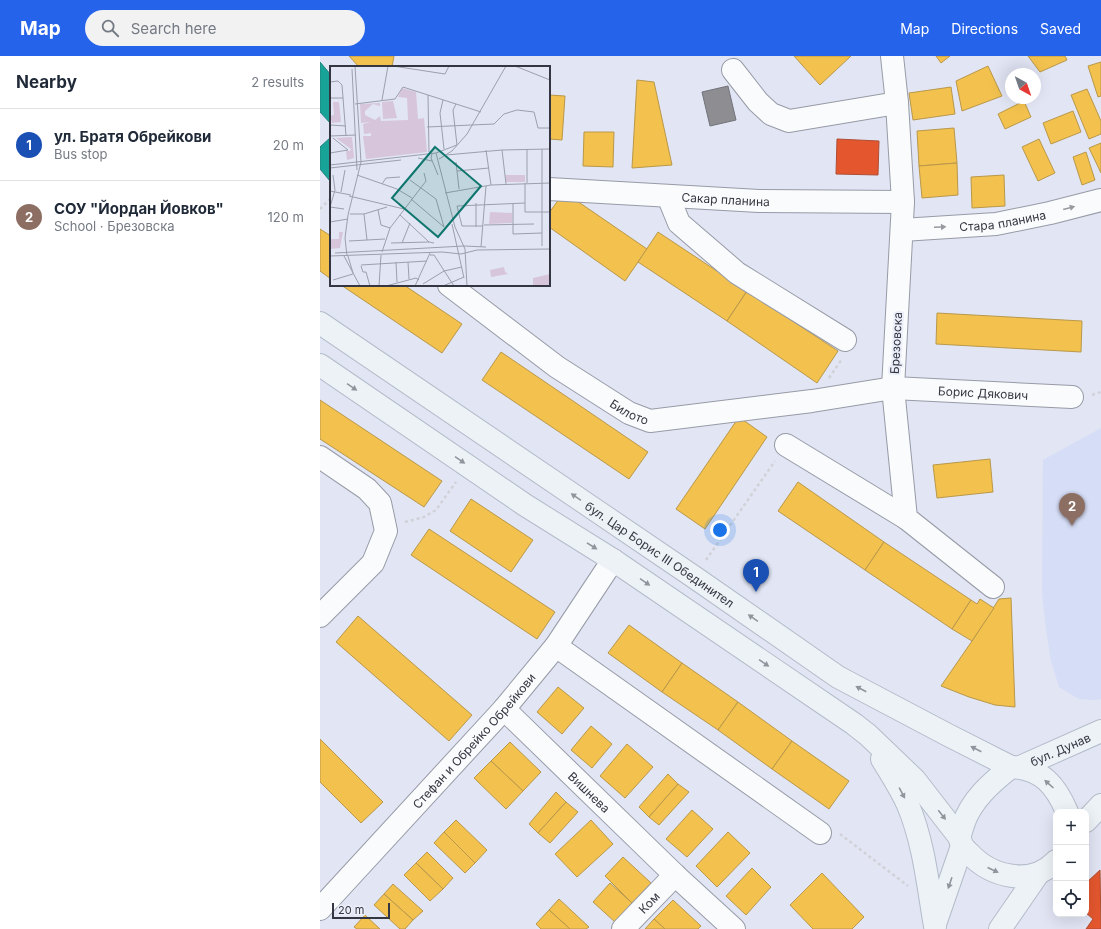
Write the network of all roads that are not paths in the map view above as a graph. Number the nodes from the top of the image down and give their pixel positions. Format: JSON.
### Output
{"nodes":[{"id":1,"x":892,"y":56,"type":"edge"},
{"id":2,"x":733,"y":70,"type":"dead end"},
{"id":3,"x":897,"y":103,"type":"junction"},
{"id":4,"x":550,"y":189,"type":"edge"},
{"id":5,"x":668,"y":196,"type":"junction"},
{"id":6,"x":1101,"y":200,"type":"edge"},
{"id":7,"x":903,"y":202,"type":"junction"},
{"id":8,"x":902,"y":230,"type":"junction"},
{"id":9,"x":450,"y":286,"type":"edge"},
{"id":10,"x":320,"y":323,"type":"edge"},
{"id":11,"x":845,"y":340,"type":"road end"},
{"id":12,"x":320,"y":365,"type":"edge"},
{"id":13,"x":893,"y":388,"type":"junction"},
{"id":14,"x":1072,"y":397,"type":"dead end"},
{"id":15,"x":786,"y":445,"type":"road end"},
{"id":16,"x":320,"y":457,"type":"edge"},
{"id":17,"x":906,"y":518,"type":"junction"},
{"id":18,"x":613,"y":560,"type":"junction"},
{"id":19,"x":993,"y":587,"type":"dead end"},
{"id":20,"x":320,"y":616,"type":"edge"},
{"id":21,"x":556,"y":646,"type":"junction"},
{"id":22,"x":504,"y":710,"type":"junction"},
{"id":23,"x":1101,"y":731,"type":"edge"},
{"id":24,"x":868,"y":735,"type":"junction"},
{"id":25,"x":1015,"y":767,"type":"junction"},
{"id":26,"x":1101,"y":805,"type":"edge"},
{"id":27,"x":1066,"y":809,"type":"edge"},
{"id":28,"x":1089,"y":818,"type":"edge"},
{"id":29,"x":820,"y":833,"type":"road end"},
{"id":30,"x":961,"y":842,"type":"junction"},
{"id":31,"x":1053,"y":864,"type":"edge"},
{"id":32,"x":1038,"y":874,"type":"junction"},
{"id":33,"x":675,"y":875,"type":"junction"},
{"id":34,"x":320,"y":909,"type":"edge"},
{"id":35,"x":934,"y":928,"type":"edge"},
{"id":36,"x":623,"y":929,"type":"edge"},
{"id":37,"x":734,"y":929,"type":"edge"},
{"id":38,"x":1000,"y":929,"type":"edge"}],
"edges":[{"from":1,"to":3,"type":"street","name":"Брезовска"},
{"from":2,"to":3,"type":"street"},
{"from":3,"to":7,"type":"street","name":"Брезовска"},
{"from":4,"to":5,"type":"street","name":"Сакар планина"},
{"from":5,"to":7,"type":"street","name":"Сакар планина"},
{"from":5,"to":11,"type":"street"},
{"from":8,"to":6,"type":"street","name":"Стара планина","one_way":true},
{"from":7,"to":8,"type":"street","name":"Брезовска"},
{"from":8,"to":13,"type":"street","name":"Брезовска"},
{"from":9,"to":13,"type":"street","name":"Билото"},
{"from":25,"to":10,"type":"main road","name":"бул. Цар Борис III Обединител","one_way":true},
{"from":12,"to":18,"type":"main road","one_way":true},
{"from":13,"to":14,"type":"street","name":"Борис Дякович"},
{"from":13,"to":17,"type":"street","name":"Брезовска"},
{"from":15,"to":17,"type":"street"},
{"from":16,"to":20,"type":"street"},
{"from":17,"to":19,"type":"street"},
{"from":18,"to":21,"type":"street","name":"Стефан и Обрейко Обрейкови"},
{"from":18,"to":24,"type":"main road","one_way":true},
{"from":21,"to":22,"type":"street","name":"Стефан и Обрейко Обрейкови"},
{"from":21,"to":29,"type":"street"},
{"from":22,"to":33,"type":"street","name":"Вишнева"},
{"from":22,"to":34,"type":"street","name":"Стефан и Обрейко Обрейкови"},
{"from":23,"to":25,"type":"main road","name":"бул. Дунав"},
{"from":24,"to":30,"type":"main road","one_way":true},
{"from":24,"to":35,"type":"main road","one_way":true},
{"from":27,"to":25,"type":"main road","name":"бул. Цар Борис III Обединител","one_way":true},
{"from":25,"to":30,"type":"main road","name":"бул. Дунав"},
{"from":26,"to":28,"type":"main road"},
{"from":30,"to":32,"type":"main road","one_way":true},
{"from":30,"to":35,"type":"main road","name":"бул. Дунав","one_way":true},
{"from":31,"to":32,"type":"main road"},
{"from":32,"to":38,"type":"main road"},
{"from":33,"to":36,"type":"street","name":"Ком"},
{"from":33,"to":37,"type":"street","name":"Вишнева"}]}
